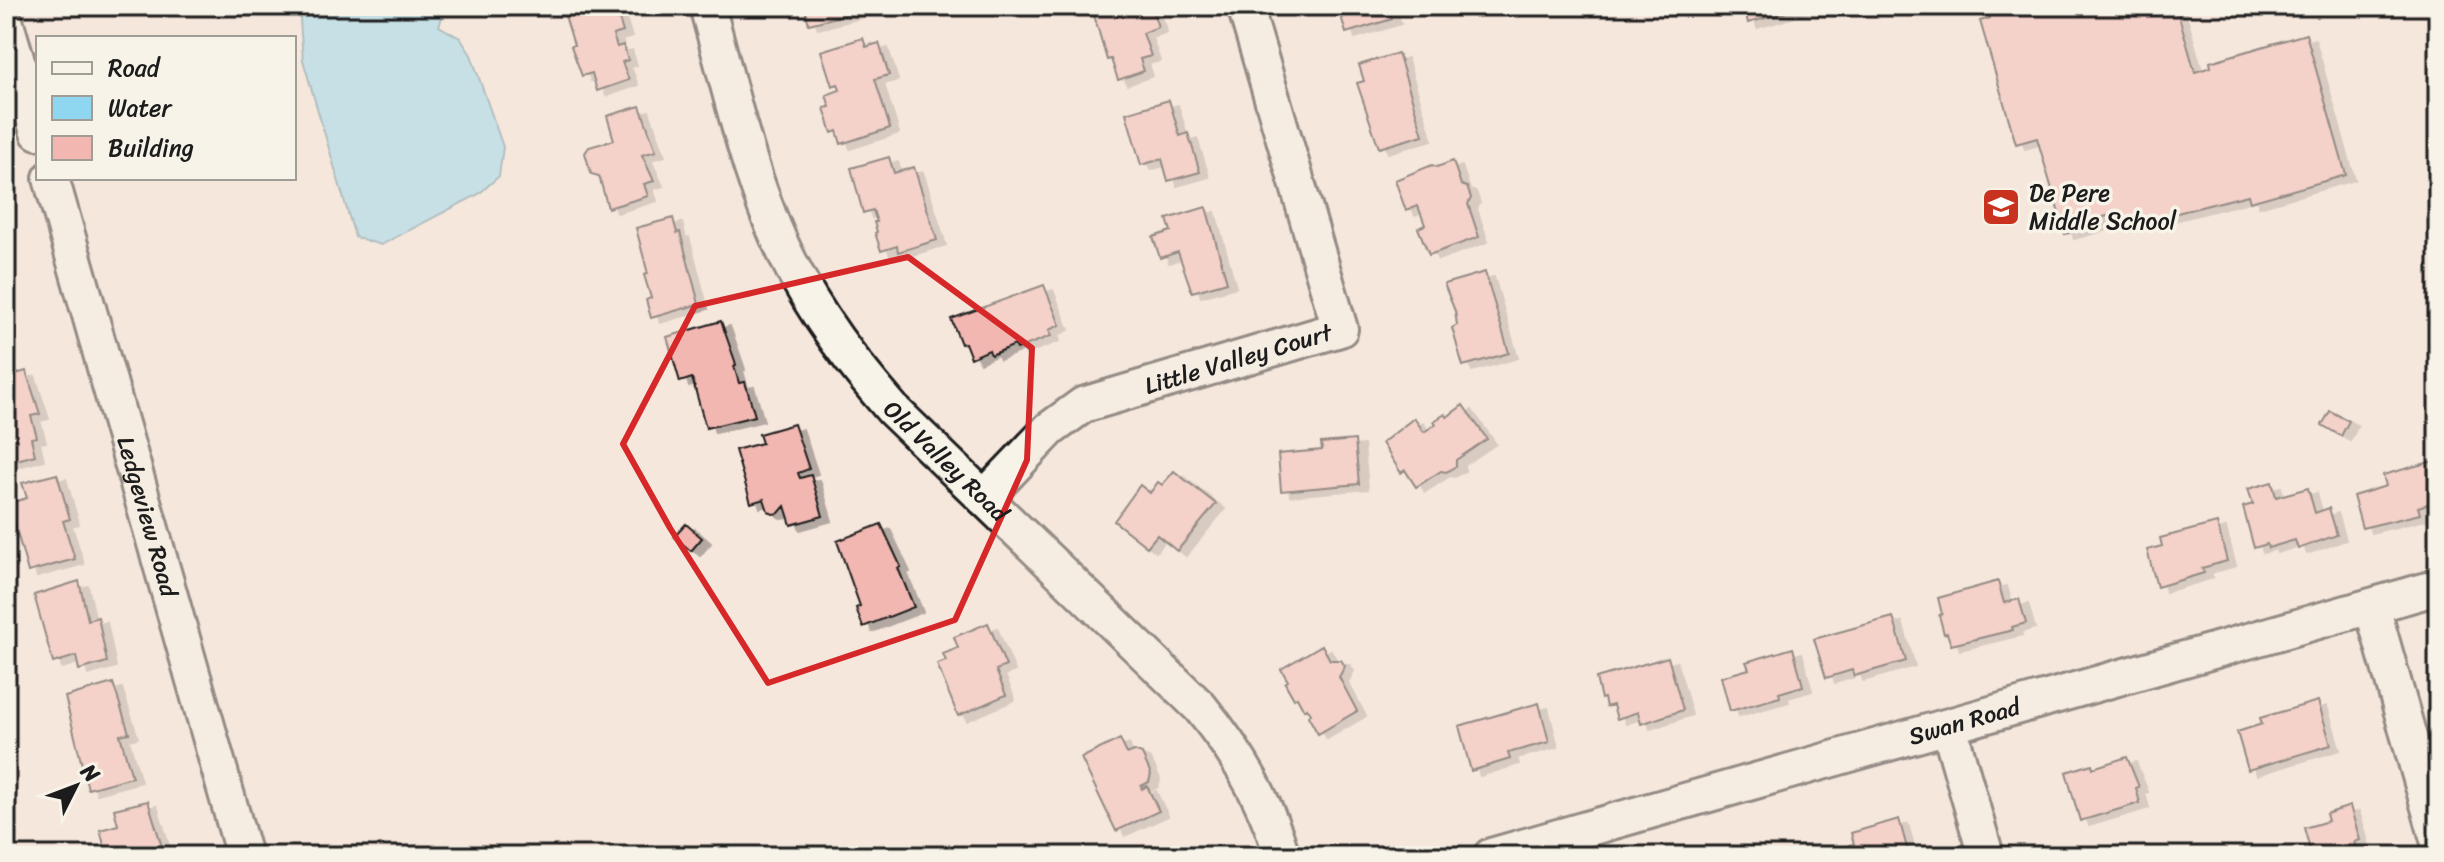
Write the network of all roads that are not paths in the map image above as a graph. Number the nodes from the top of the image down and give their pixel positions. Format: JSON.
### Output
{"nodes":[{"id":1,"x":707,"y":6,"type":"edge"},
{"id":2,"x":1245,"y":6,"type":"edge"},
{"id":3,"x":6,"y":24,"type":"edge"},
{"id":4,"x":36,"y":125,"type":"edge"},
{"id":5,"x":52,"y":180,"type":"edge"},
{"id":6,"x":984,"y":498,"type":"junction"},
{"id":7,"x":2438,"y":587,"type":"edge"},
{"id":8,"x":2372,"y":607,"type":"junction"},
{"id":9,"x":1949,"y":727,"type":"junction"},
{"id":10,"x":2438,"y":839,"type":"edge"},
{"id":11,"x":244,"y":856,"type":"edge"},
{"id":12,"x":1282,"y":856,"type":"edge"},
{"id":13,"x":1491,"y":856,"type":"edge"},
{"id":14,"x":1986,"y":856,"type":"edge"}],
"edges":[{"from":1,"to":6,"type":"street","name":"Old Valley Road"},
{"from":2,"to":6,"type":"street","name":"Little Valley Court"},
{"from":3,"to":4,"type":"street"},
{"from":5,"to":11,"type":"street","name":"Ledgeview Road"},
{"from":6,"to":12,"type":"street","name":"Old Valley Road"},
{"from":7,"to":8,"type":"street","name":"Swan Road"},
{"from":8,"to":9,"type":"street","name":"Swan Road"},
{"from":8,"to":10,"type":"street"},
{"from":9,"to":13,"type":"street","name":"Swan Road"},
{"from":9,"to":14,"type":"street"}]}
